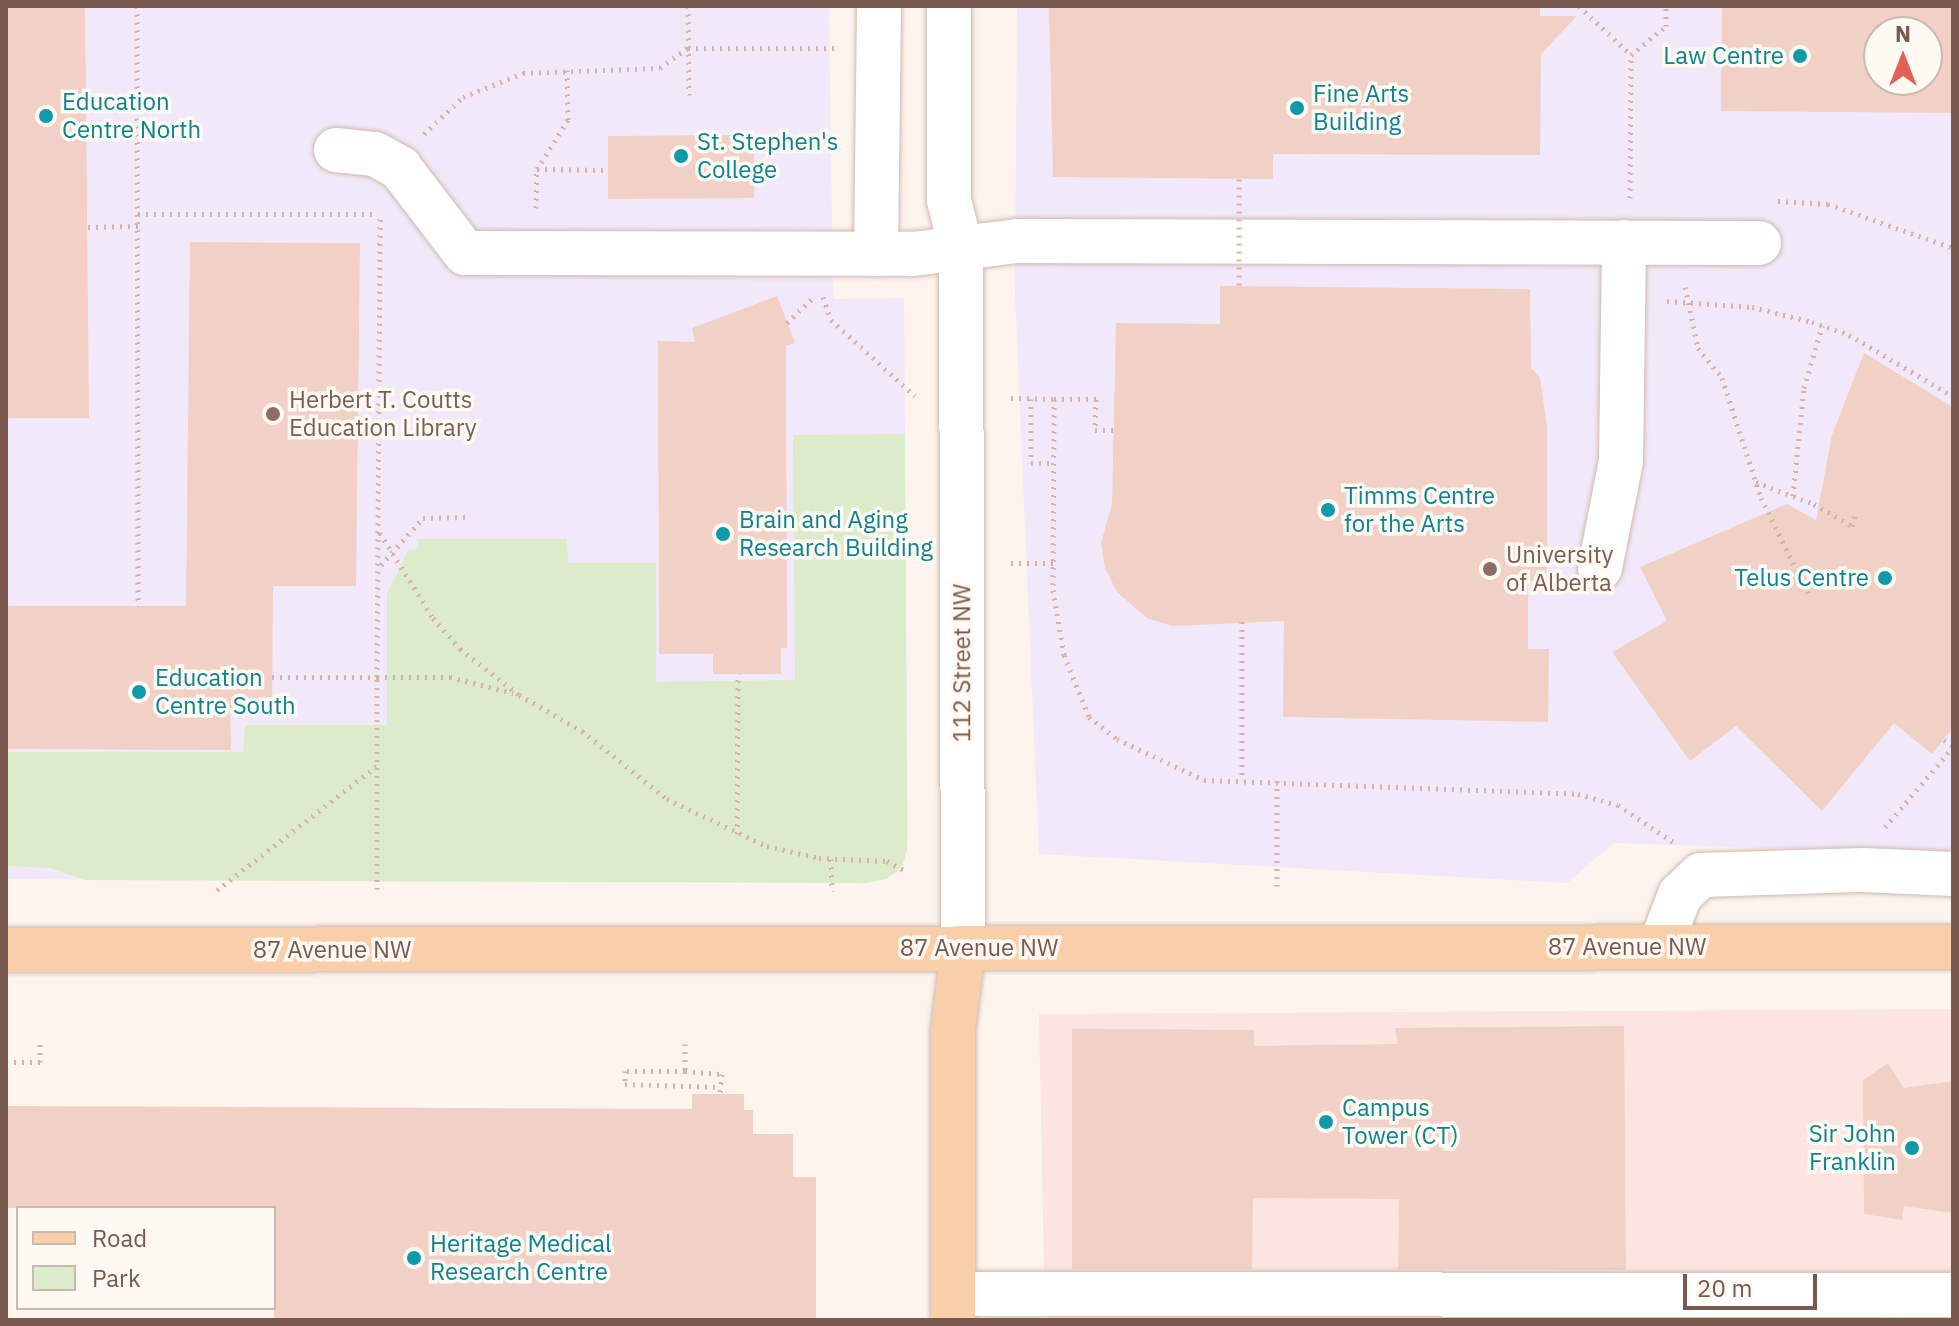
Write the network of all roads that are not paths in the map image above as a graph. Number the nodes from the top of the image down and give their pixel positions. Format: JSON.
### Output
{"nodes":[{"id":1,"x":879,"y":6,"type":"edge"},
{"id":2,"x":949,"y":6,"type":"edge"},
{"id":3,"x":336,"y":150,"type":"dead end"},
{"id":4,"x":1627,"y":221,"type":"junction"},
{"id":5,"x":1759,"y":243,"type":"dead end"},
{"id":6,"x":961,"y":249,"type":"junction"},
{"id":7,"x":876,"y":254,"type":"junction"},
{"id":8,"x":1600,"y":568,"type":"dead end"},
{"id":9,"x":1953,"y":874,"type":"edge"},
{"id":10,"x":1660,"y":947,"type":"junction"},
{"id":11,"x":1953,"y":947,"type":"edge"},
{"id":12,"x":963,"y":949,"type":"junction"},
{"id":13,"x":6,"y":950,"type":"edge"},
{"id":14,"x":1953,"y":1295,"type":"edge"},
{"id":15,"x":953,"y":1307,"type":"edge"}],
"edges":[{"from":1,"to":7,"type":"street"},
{"from":2,"to":6,"type":"street","name":"112 Street NW"},
{"from":3,"to":7,"type":"street"},
{"from":4,"to":5,"type":"street"},
{"from":4,"to":6,"type":"street"},
{"from":4,"to":8,"type":"street"},
{"from":6,"to":7,"type":"street"},
{"from":6,"to":12,"type":"street","name":"112 Street NW"},
{"from":9,"to":10,"type":"street"},
{"from":10,"to":11,"type":"main road","name":"87 Avenue NW"},
{"from":10,"to":12,"type":"main road","name":"87 Avenue NW"},
{"from":12,"to":13,"type":"main road","name":"87 Avenue NW"},
{"from":12,"to":15,"type":"main road","name":"112 Street NW"},
{"from":14,"to":15,"type":"street"}]}
